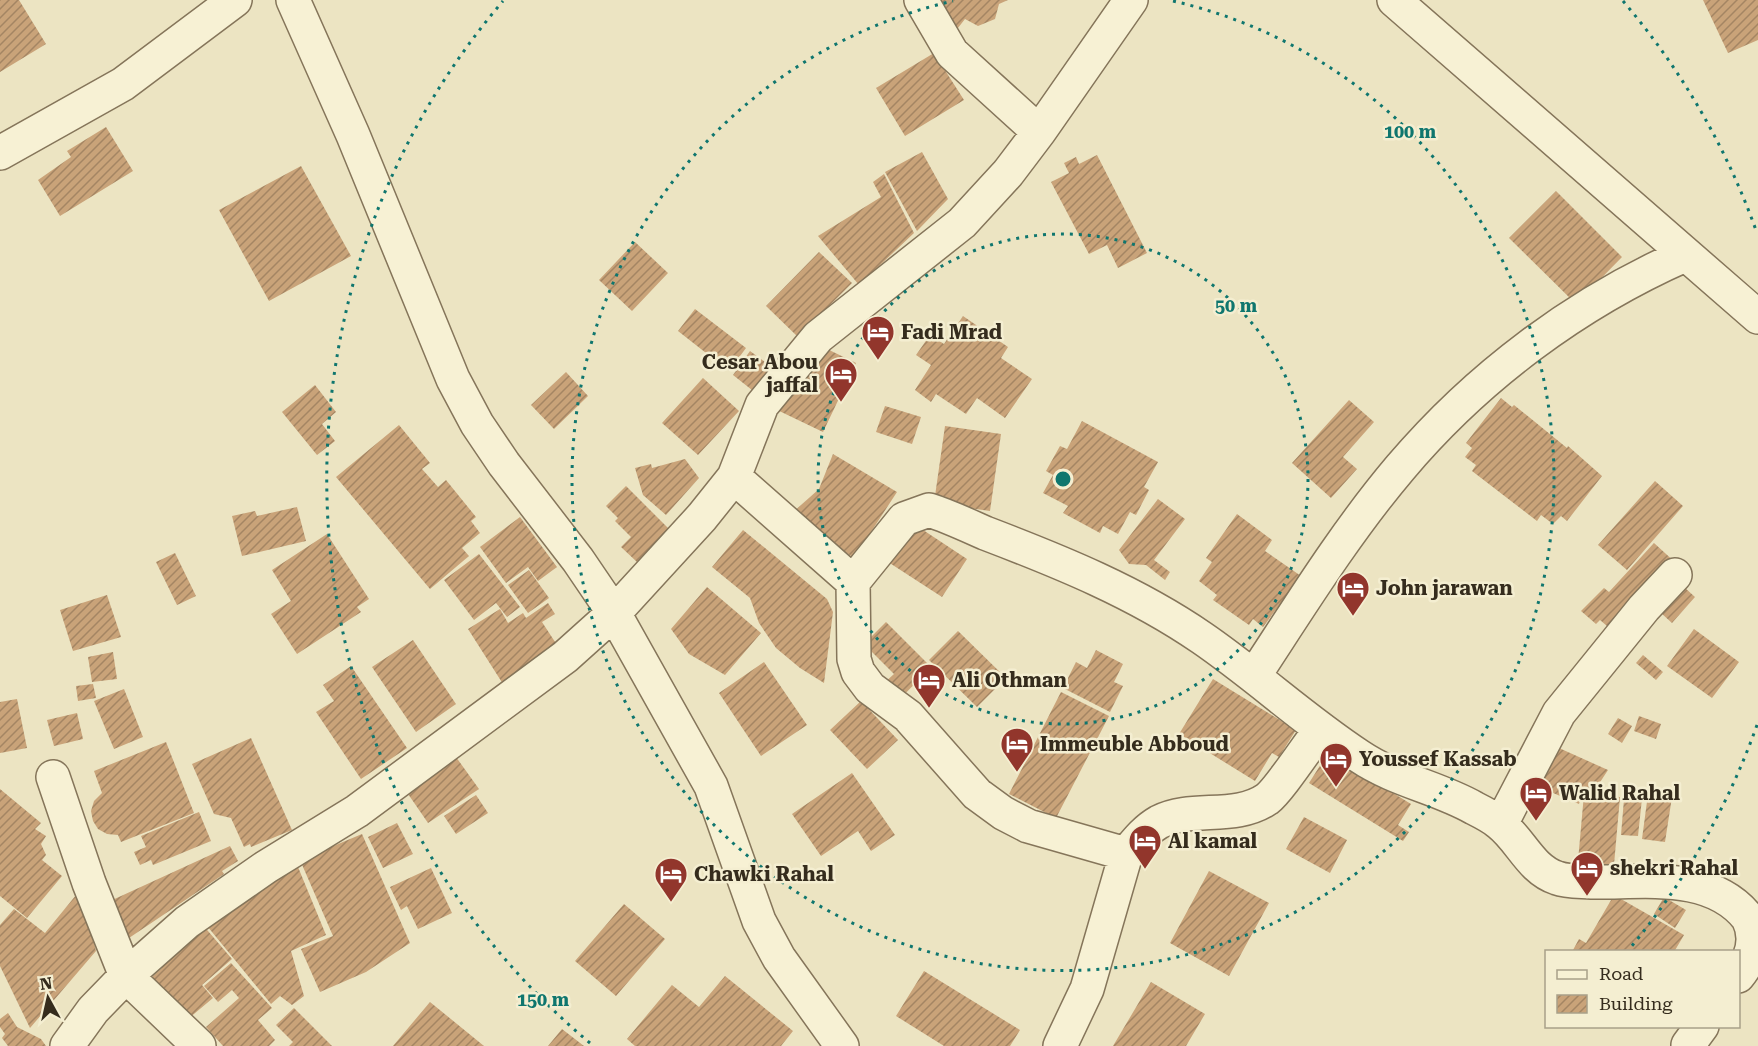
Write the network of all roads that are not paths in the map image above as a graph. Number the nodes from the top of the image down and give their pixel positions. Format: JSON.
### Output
{"nodes":[{"id":1,"x":235,"y":0,"type":"edge"},
{"id":2,"x":293,"y":0,"type":"edge"},
{"id":3,"x":921,"y":0,"type":"edge"},
{"id":4,"x":1394,"y":0,"type":"edge"},
{"id":5,"x":1129,"y":1,"type":"edge"},
{"id":6,"x":1039,"y":132,"type":"junction"},
{"id":7,"x":0,"y":153,"type":"edge"},
{"id":8,"x":1685,"y":255,"type":"junction"},
{"id":9,"x":1758,"y":317,"type":"edge"},
{"id":10,"x":734,"y":477,"type":"junction"},
{"id":11,"x":1676,"y":575,"type":"dead end"},
{"id":12,"x":852,"y":582,"type":"junction"},
{"id":13,"x":614,"y":613,"type":"junction"},
{"id":14,"x":1254,"y":676,"type":"junction"},
{"id":15,"x":1321,"y":729,"type":"junction"},
{"id":16,"x":53,"y":777,"type":"dead end"},
{"id":17,"x":1501,"y":824,"type":"junction"},
{"id":18,"x":1126,"y":854,"type":"junction"},
{"id":19,"x":1740,"y":974,"type":"edge"},
{"id":20,"x":126,"y":976,"type":"junction"},
{"id":21,"x":1701,"y":1028,"type":"edge"},
{"id":22,"x":1688,"y":1045,"type":"edge"},
{"id":23,"x":67,"y":1046,"type":"edge"},
{"id":24,"x":199,"y":1046,"type":"edge"},
{"id":25,"x":842,"y":1046,"type":"edge"},
{"id":26,"x":1060,"y":1046,"type":"edge"}],
"edges":[{"from":1,"to":7,"type":"street"},
{"from":2,"to":13,"type":"street"},
{"from":3,"to":6,"type":"street"},
{"from":4,"to":8,"type":"street"},
{"from":5,"to":6,"type":"street"},
{"from":6,"to":10,"type":"street"},
{"from":8,"to":9,"type":"street"},
{"from":8,"to":14,"type":"street"},
{"from":10,"to":12,"type":"street"},
{"from":10,"to":13,"type":"street"},
{"from":11,"to":17,"type":"street"},
{"from":12,"to":14,"type":"street"},
{"from":12,"to":18,"type":"street"},
{"from":13,"to":20,"type":"street"},
{"from":13,"to":25,"type":"street"},
{"from":14,"to":15,"type":"street"},
{"from":15,"to":17,"type":"street"},
{"from":15,"to":18,"type":"street"},
{"from":16,"to":20,"type":"street"},
{"from":17,"to":19,"type":"street"},
{"from":18,"to":26,"type":"street"},
{"from":20,"to":23,"type":"street"},
{"from":20,"to":24,"type":"street"},
{"from":21,"to":22,"type":"street"}]}
